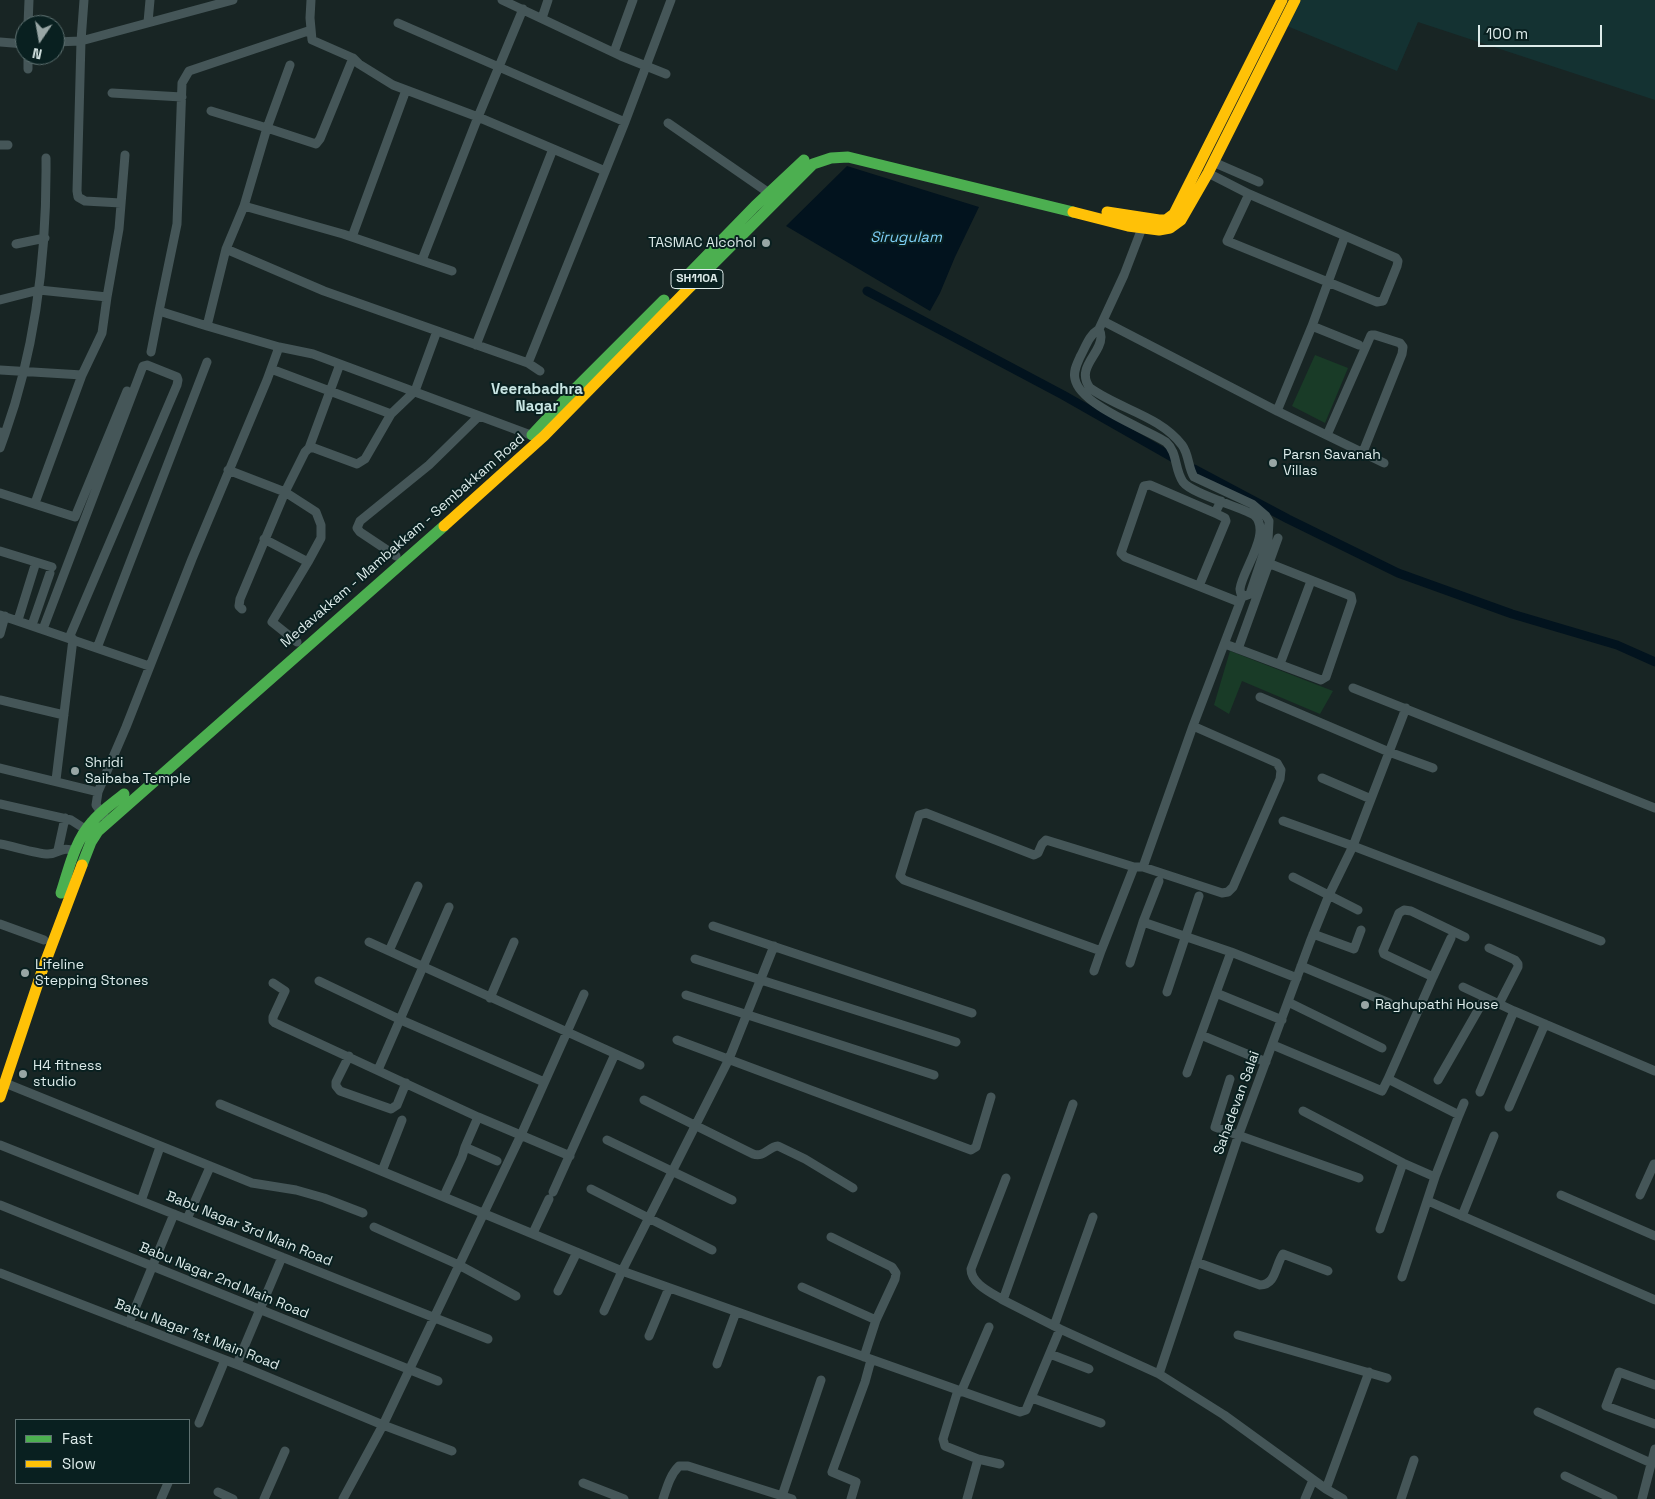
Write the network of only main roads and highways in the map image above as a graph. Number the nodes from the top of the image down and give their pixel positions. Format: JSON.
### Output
{"nodes":[{"id":1,"x":1282,"y":0,"type":"edge"},
{"id":2,"x":1295,"y":0,"type":"edge"},
{"id":3,"x":537,"y":437,"type":"junction"},
{"id":4,"x":419,"y":543,"type":"junction"},
{"id":5,"x":105,"y":816,"type":"junction"},
{"id":6,"x":37,"y":970,"type":"junction"},
{"id":7,"x":0,"y":1068,"type":"edge"},
{"id":8,"x":0,"y":1097,"type":"edge"}],
"edges":[{"from":1,"to":3,"type":"main road","name":"Medavakkam - Mambakkam - Sembakkam Road","number":"SH110A"},
{"from":2,"to":3,"type":"main road","name":"Medavakkam - Mambakkam - Sembakkam Road","number":"SH110A"},
{"from":3,"to":4,"type":"main road","name":"Medavakkam - Mambakkam - Sembakkam Road","number":"SH110A"},
{"from":4,"to":5,"type":"main road","name":"Medavakkam - Mambakkam - Sembakkam Road","number":"SH110A"},
{"from":4,"to":5,"type":"main road","name":"Medavakkam - Mambakkam - Sembakkam Road","number":"SH110A"},
{"from":5,"to":6,"type":"main road","name":"Medavakkam - Mambakkam - Sembakkam Road","number":"SH110A"},
{"from":5,"to":6,"type":"main road","name":"Medavakkam - Mambakkam - Sembakkam Road","number":"SH110A"},
{"from":6,"to":7,"type":"main road","name":"Medavakkam - Mambakkam - Sembakkam Road","number":"SH110A"},
{"from":6,"to":8,"type":"main road","name":"Medavakkam - Mambakkam - Sembakkam Road","number":"SH110A"}]}
